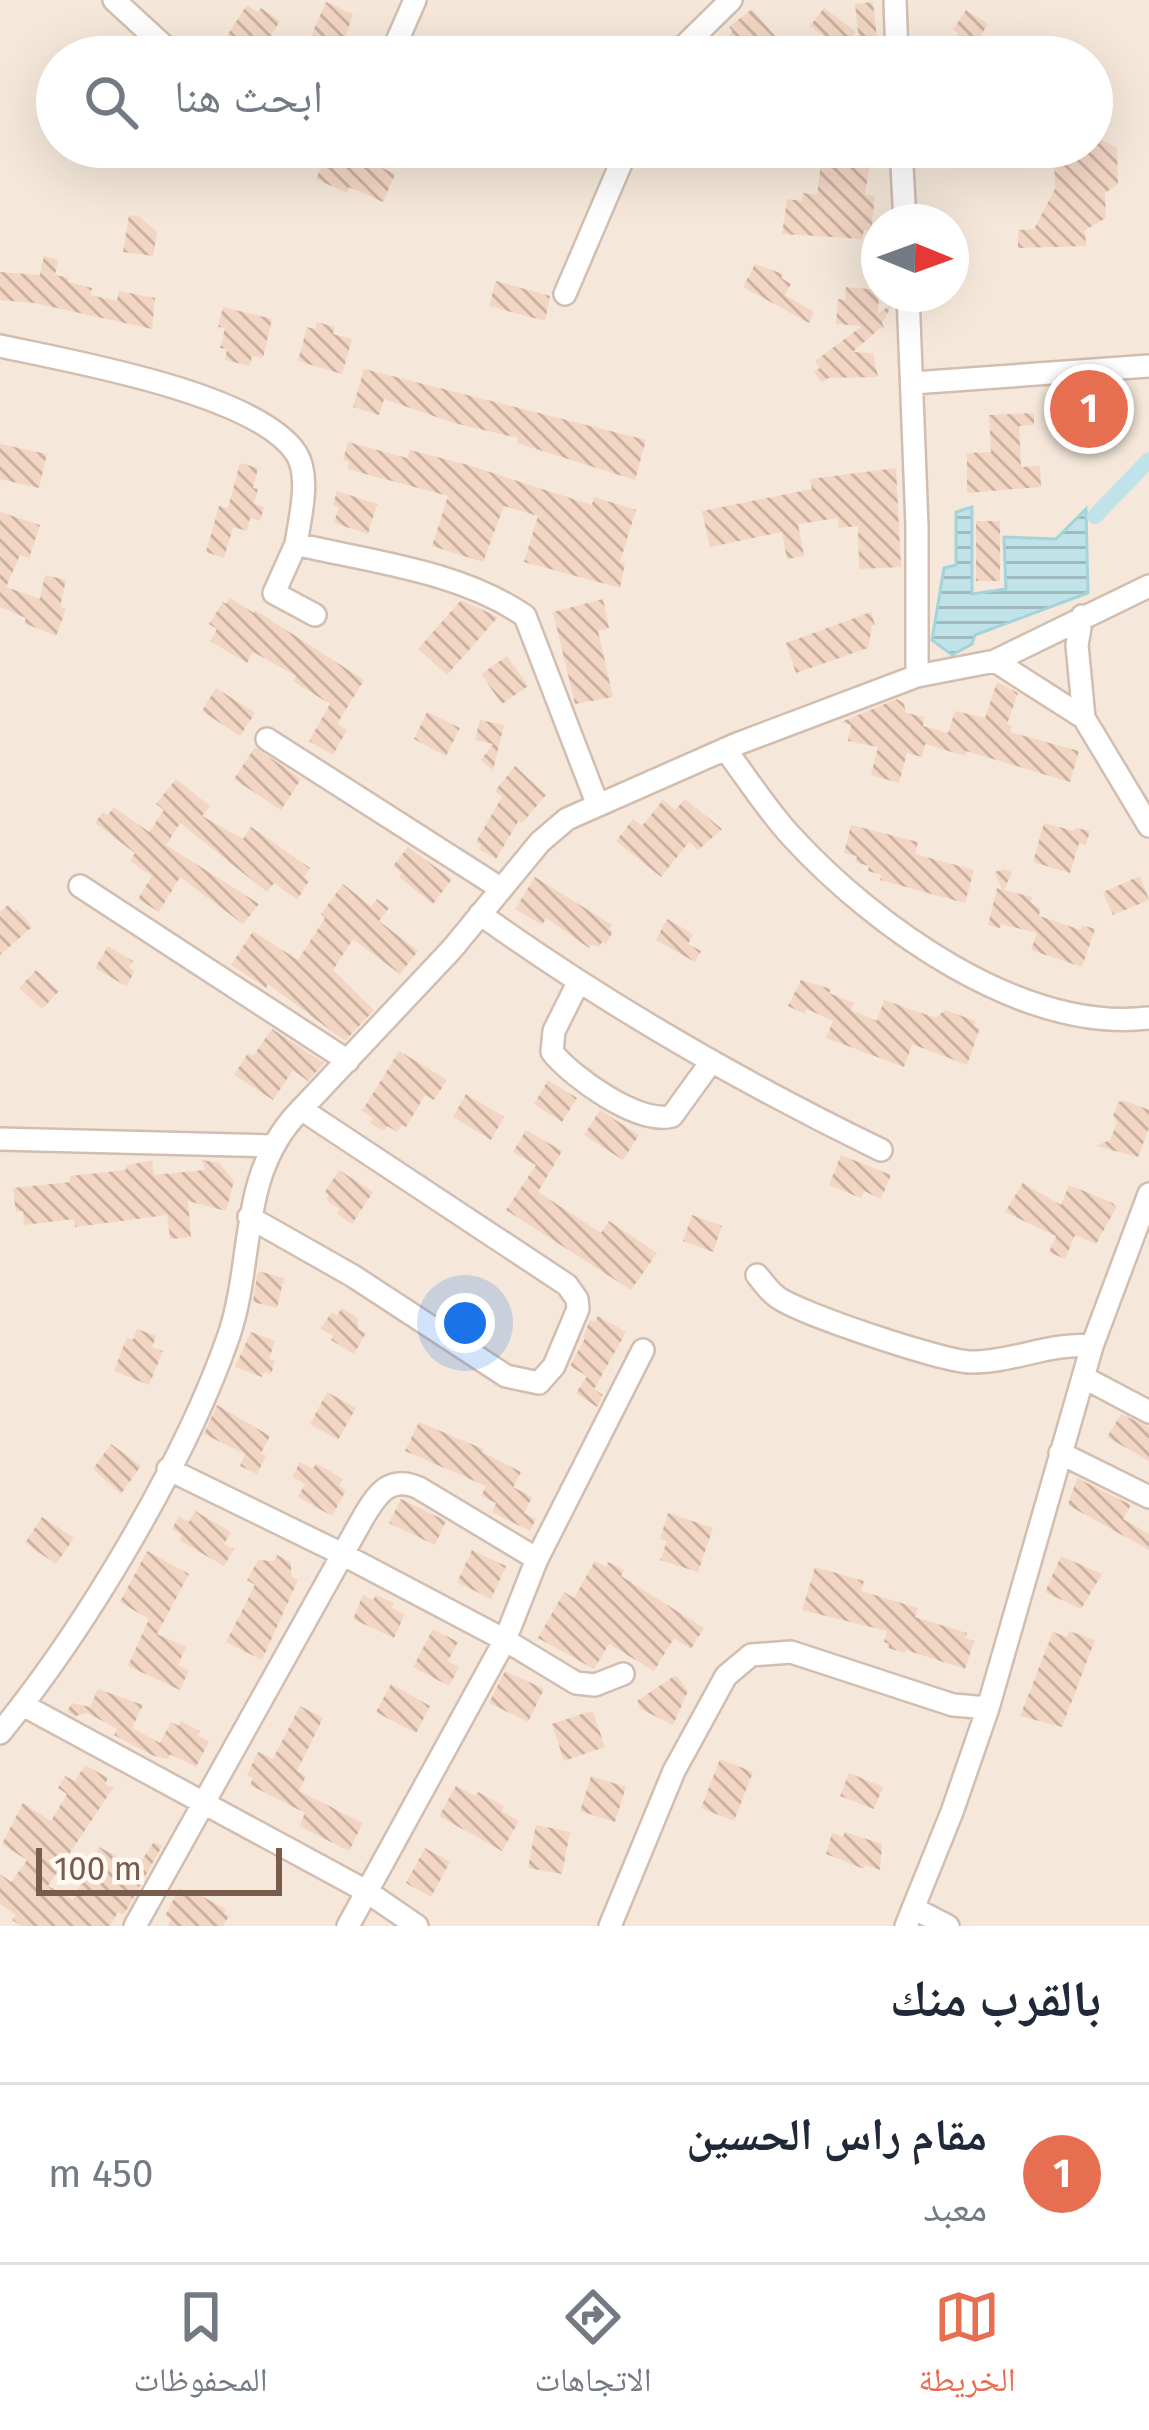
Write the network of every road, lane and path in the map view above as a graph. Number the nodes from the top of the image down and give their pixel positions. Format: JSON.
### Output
{"nodes":[{"id":1,"x":114,"y":0,"type":"edge"},
{"id":2,"x":415,"y":0,"type":"edge"},
{"id":3,"x":731,"y":0,"type":"edge"},
{"id":4,"x":894,"y":1,"type":"edge"},
{"id":5,"x":153,"y":36,"type":"edge"},
{"id":6,"x":399,"y":36,"type":"edge"},
{"id":7,"x":691,"y":36,"type":"edge"},
{"id":8,"x":896,"y":36,"type":"edge"},
{"id":9,"x":619,"y":168,"type":"edge"},
{"id":10,"x":903,"y":168,"type":"edge"},
{"id":11,"x":904,"y":204,"type":"edge"},
{"id":12,"x":565,"y":294,"type":"dead end"},
{"id":13,"x":909,"y":312,"type":"edge"},
{"id":14,"x":0,"y":346,"type":"edge"},
{"id":15,"x":1149,"y":366,"type":"edge"},
{"id":16,"x":913,"y":383,"type":"junction"},
{"id":17,"x":296,"y":544,"type":"junction"},
{"id":18,"x":1149,"y":586,"type":"edge"},
{"id":19,"x":316,"y":615,"type":"dead end"},
{"id":20,"x":1082,"y":616,"type":"junction"},
{"id":21,"x":995,"y":661,"type":"junction"},
{"id":22,"x":917,"y":676,"type":"junction"},
{"id":23,"x":1084,"y":718,"type":"junction"},
{"id":24,"x":267,"y":739,"type":"dead end"},
{"id":25,"x":725,"y":749,"type":"junction"},
{"id":26,"x":597,"y":803,"type":"junction"},
{"id":27,"x":1149,"y":826,"type":"edge"},
{"id":28,"x":80,"y":886,"type":"dead end"},
{"id":29,"x":500,"y":888,"type":"junction"},
{"id":30,"x":480,"y":914,"type":"junction"},
{"id":31,"x":578,"y":983,"type":"junction"},
{"id":32,"x":1149,"y":1018,"type":"edge"},
{"id":33,"x":348,"y":1061,"type":"junction"},
{"id":34,"x":711,"y":1062,"type":"junction"},
{"id":35,"x":301,"y":1109,"type":"junction"},
{"id":36,"x":0,"y":1139,"type":"edge"},
{"id":37,"x":272,"y":1146,"type":"junction"},
{"id":38,"x":881,"y":1150,"type":"dead end"},
{"id":39,"x":1147,"y":1204,"type":"edge"},
{"id":40,"x":249,"y":1217,"type":"junction"},
{"id":41,"x":757,"y":1275,"type":"dead end"},
{"id":42,"x":1092,"y":1346,"type":"junction"},
{"id":43,"x":643,"y":1350,"type":"dead end"},
{"id":44,"x":1083,"y":1377,"type":"junction"},
{"id":45,"x":1149,"y":1412,"type":"edge"},
{"id":46,"x":1060,"y":1453,"type":"junction"},
{"id":47,"x":168,"y":1468,"type":"junction"},
{"id":48,"x":1149,"y":1497,"type":"edge"},
{"id":49,"x":342,"y":1554,"type":"junction"},
{"id":50,"x":536,"y":1559,"type":"junction"},
{"id":51,"x":505,"y":1640,"type":"junction"},
{"id":52,"x":623,"y":1674,"type":"dead end"},
{"id":53,"x":23,"y":1705,"type":"junction"},
{"id":54,"x":988,"y":1708,"type":"junction"},
{"id":55,"x":0,"y":1733,"type":"edge"},
{"id":56,"x":205,"y":1801,"type":"junction"},
{"id":57,"x":367,"y":1892,"type":"junction"},
{"id":58,"x":909,"y":1917,"type":"edge"},
{"id":59,"x":135,"y":1926,"type":"edge"},
{"id":60,"x":348,"y":1926,"type":"edge"},
{"id":61,"x":417,"y":1926,"type":"edge"},
{"id":62,"x":610,"y":1926,"type":"edge"},
{"id":63,"x":948,"y":1926,"type":"edge"}],
"edges":[{"from":1,"to":5,"type":"street"},
{"from":2,"to":6,"type":"street"},
{"from":3,"to":7,"type":"street"},
{"from":4,"to":8,"type":"street"},
{"from":9,"to":12,"type":"street"},
{"from":10,"to":11,"type":"street"},
{"from":13,"to":16,"type":"street"},
{"from":14,"to":17,"type":"street"},
{"from":15,"to":16,"type":"street"},
{"from":16,"to":22,"type":"street"},
{"from":17,"to":19,"type":"street"},
{"from":17,"to":26,"type":"street"},
{"from":18,"to":20,"type":"street"},
{"from":20,"to":21,"type":"street"},
{"from":20,"to":23,"type":"street"},
{"from":21,"to":22,"type":"street"},
{"from":21,"to":23,"type":"street"},
{"from":22,"to":25,"type":"street"},
{"from":23,"to":27,"type":"street"},
{"from":24,"to":29,"type":"street"},
{"from":25,"to":26,"type":"street"},
{"from":25,"to":32,"type":"street"},
{"from":26,"to":29,"type":"street"},
{"from":28,"to":33,"type":"street"},
{"from":29,"to":30,"type":"street"},
{"from":30,"to":31,"type":"street"},
{"from":30,"to":33,"type":"street"},
{"from":31,"to":34,"type":"street"},
{"from":31,"to":34,"type":"street"},
{"from":33,"to":35,"type":"street"},
{"from":34,"to":38,"type":"street"},
{"from":35,"to":37,"type":"street"},
{"from":35,"to":40,"type":"street"},
{"from":36,"to":37,"type":"street"},
{"from":37,"to":40,"type":"street"},
{"from":39,"to":42,"type":"street"},
{"from":40,"to":47,"type":"street"},
{"from":41,"to":42,"type":"street"},
{"from":42,"to":44,"type":"street"},
{"from":43,"to":50,"type":"street"},
{"from":44,"to":45,"type":"street"},
{"from":44,"to":46,"type":"street"},
{"from":46,"to":48,"type":"street"},
{"from":46,"to":54,"type":"street"},
{"from":47,"to":49,"type":"street"},
{"from":47,"to":53,"type":"street"},
{"from":49,"to":50,"type":"street"},
{"from":49,"to":51,"type":"street"},
{"from":49,"to":56,"type":"street"},
{"from":50,"to":51,"type":"street"},
{"from":51,"to":52,"type":"street"},
{"from":51,"to":57,"type":"street"},
{"from":53,"to":55,"type":"street"},
{"from":53,"to":56,"type":"street"},
{"from":54,"to":58,"type":"street"},
{"from":54,"to":62,"type":"street"},
{"from":56,"to":57,"type":"street"},
{"from":56,"to":59,"type":"street"},
{"from":57,"to":60,"type":"street"},
{"from":57,"to":61,"type":"street"},
{"from":58,"to":63,"type":"street"}]}
